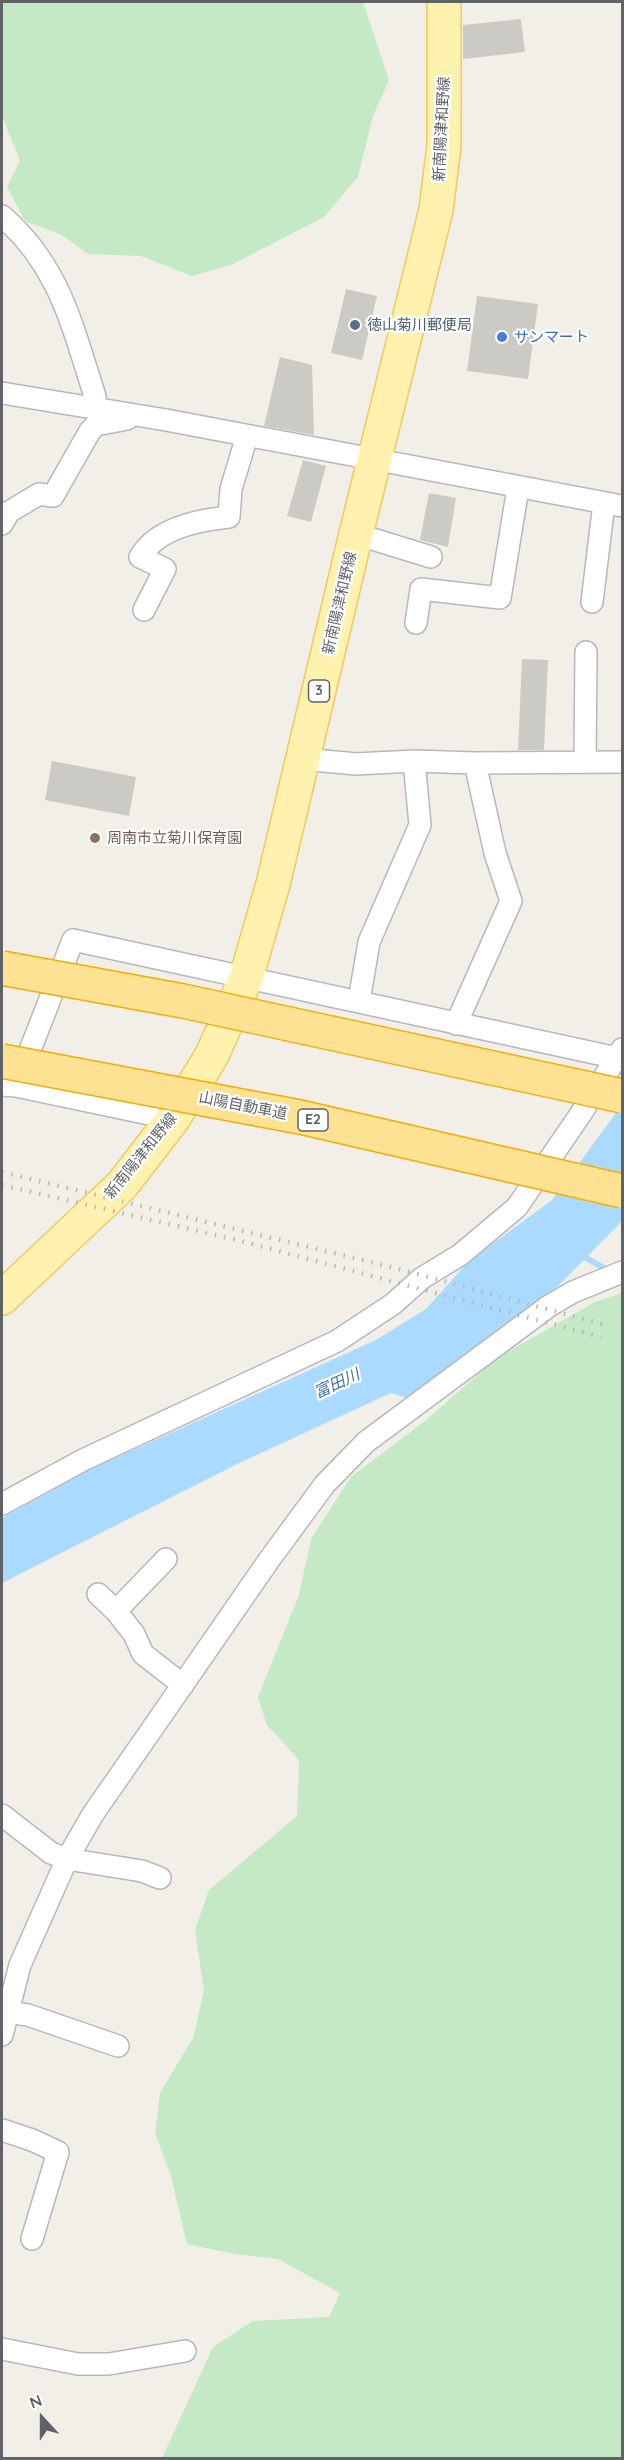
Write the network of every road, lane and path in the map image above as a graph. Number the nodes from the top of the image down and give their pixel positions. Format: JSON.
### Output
{"nodes":[{"id":1,"x":444,"y":2,"type":"edge"},
{"id":2,"x":6,"y":227,"type":"edge"},
{"id":3,"x":2,"y":393,"type":"edge"},
{"id":4,"x":96,"y":408,"type":"junction"},
{"id":5,"x":133,"y":415,"type":"junction"},
{"id":6,"x":247,"y":436,"type":"junction"},
{"id":7,"x":375,"y":461,"type":"junction"},
{"id":8,"x":518,"y":488,"type":"junction"},
{"id":9,"x":613,"y":505,"type":"edge"},
{"id":10,"x":2,"y":524,"type":"edge"},
{"id":11,"x":356,"y":534,"type":"junction"},
{"id":12,"x":431,"y":557,"type":"dead end"},
{"id":13,"x":592,"y":602,"type":"dead end"},
{"id":14,"x":144,"y":610,"type":"dead end"},
{"id":15,"x":416,"y":623,"type":"dead end"},
{"id":16,"x":586,"y":652,"type":"dead end"},
{"id":17,"x":303,"y":759,"type":"junction"},
{"id":18,"x":414,"y":760,"type":"junction"},
{"id":19,"x":585,"y":762,"type":"junction"},
{"id":20,"x":622,"y":762,"type":"edge"},
{"id":21,"x":475,"y":763,"type":"junction"},
{"id":22,"x":2,"y":968,"type":"edge"},
{"id":23,"x":246,"y":978,"type":"junction"},
{"id":24,"x":359,"y":1002,"type":"junction"},
{"id":25,"x":456,"y":1024,"type":"junction"},
{"id":26,"x":621,"y":1055,"type":"edge"},
{"id":27,"x":6,"y":1077,"type":"edge"},
{"id":28,"x":622,"y":1096,"type":"edge"},
{"id":29,"x":173,"y":1119,"type":"junction"},
{"id":30,"x":622,"y":1191,"type":"edge"},
{"id":31,"x":622,"y":1272,"type":"edge"},
{"id":32,"x":2,"y":1298,"type":"edge"},
{"id":33,"x":2,"y":1504,"type":"edge"},
{"id":34,"x":166,"y":1559,"type":"dead end"},
{"id":35,"x":98,"y":1594,"type":"dead end"},
{"id":36,"x":116,"y":1611,"type":"junction"},
{"id":37,"x":183,"y":1685,"type":"junction"},
{"id":38,"x":2,"y":1815,"type":"edge"},
{"id":39,"x":67,"y":1859,"type":"junction"},
{"id":40,"x":160,"y":1878,"type":"dead end"},
{"id":41,"x":11,"y":1960,"type":"edge"},
{"id":42,"x":8,"y":2012,"type":"junction"},
{"id":43,"x":2,"y":2035,"type":"edge"},
{"id":44,"x":118,"y":2046,"type":"dead end"},
{"id":45,"x":2,"y":2130,"type":"edge"},
{"id":46,"x":32,"y":2239,"type":"dead end"},
{"id":47,"x":2,"y":2349,"type":"edge"},
{"id":48,"x":185,"y":2351,"type":"dead end"}],
"edges":[{"from":1,"to":7,"type":"main road","name":"新南陽津和野線","number":"3"},
{"from":2,"to":4,"type":"street"},
{"from":3,"to":4,"type":"street"},
{"from":4,"to":5,"type":"street"},
{"from":5,"to":6,"type":"street"},
{"from":5,"to":10,"type":"street"},
{"from":6,"to":7,"type":"street"},
{"from":6,"to":14,"type":"street"},
{"from":7,"to":8,"type":"street"},
{"from":7,"to":11,"type":"main road","name":"新南陽津和野線","number":"3"},
{"from":8,"to":9,"type":"street"},
{"from":8,"to":15,"type":"street"},
{"from":9,"to":13,"type":"street"},
{"from":11,"to":12,"type":"street"},
{"from":11,"to":17,"type":"main road","name":"新南陽津和野線","number":"3"},
{"from":16,"to":19,"type":"street"},
{"from":17,"to":18,"type":"street"},
{"from":17,"to":23,"type":"main road","name":"新南陽津和野線","number":"3"},
{"from":18,"to":21,"type":"street"},
{"from":18,"to":24,"type":"street"},
{"from":19,"to":20,"type":"street"},
{"from":19,"to":21,"type":"street"},
{"from":21,"to":25,"type":"street"},
{"from":22,"to":28,"type":"highway","bridge":true},
{"from":23,"to":24,"type":"street"},
{"from":23,"to":27,"type":"street"},
{"from":23,"to":29,"type":"main road","name":"新南陽津和野線","number":"3"},
{"from":24,"to":25,"type":"street"},
{"from":25,"to":26,"type":"street"},
{"from":26,"to":33,"type":"street"},
{"from":27,"to":29,"type":"street"},
{"from":27,"to":30,"type":"highway","name":"山陽自動車道","number":"E2","bridge":true},
{"from":29,"to":32,"type":"main road","name":"新南陽津和野線","number":"3"},
{"from":31,"to":37,"type":"street"},
{"from":34,"to":36,"type":"street"},
{"from":35,"to":36,"type":"street"},
{"from":36,"to":37,"type":"street"},
{"from":37,"to":39,"type":"street"},
{"from":38,"to":39,"type":"street"},
{"from":39,"to":40,"type":"street"},
{"from":39,"to":41,"type":"street"},
{"from":41,"to":42,"type":"street"},
{"from":42,"to":43,"type":"street"},
{"from":42,"to":44,"type":"street"},
{"from":45,"to":46,"type":"street"},
{"from":47,"to":48,"type":"street"}]}
